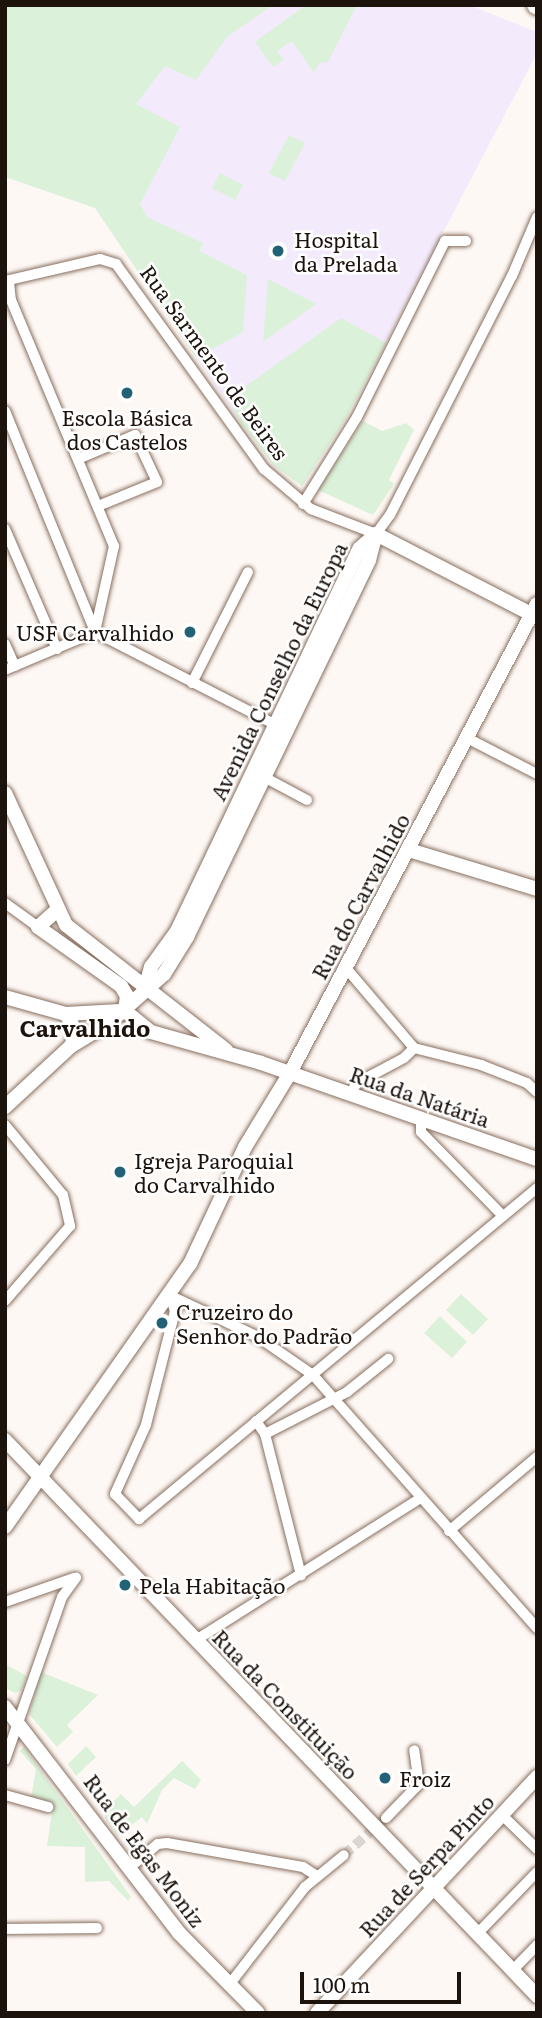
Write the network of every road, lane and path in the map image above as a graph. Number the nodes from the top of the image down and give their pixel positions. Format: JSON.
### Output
{"nodes":[{"id":1,"x":537,"y":217,"type":"edge"},
{"id":2,"x":466,"y":240,"type":"dead end"},
{"id":3,"x":7,"y":281,"type":"edge"},
{"id":4,"x":5,"y":411,"type":"edge"},
{"id":5,"x":78,"y":459,"type":"junction"},
{"id":6,"x":303,"y":504,"type":"junction"},
{"id":7,"x":98,"y":506,"type":"junction"},
{"id":8,"x":5,"y":529,"type":"edge"},
{"id":9,"x":376,"y":534,"type":"junction"},
{"id":10,"x":248,"y":572,"type":"dead end"},
{"id":11,"x":534,"y":609,"type":"edge"},
{"id":12,"x":95,"y":632,"type":"junction"},
{"id":13,"x":5,"y":644,"type":"edge"},
{"id":14,"x":57,"y":649,"type":"junction"},
{"id":15,"x":10,"y":668,"type":"edge"},
{"id":16,"x":192,"y":683,"type":"junction"},
{"id":17,"x":280,"y":727,"type":"junction"},
{"id":18,"x":467,"y":738,"type":"junction"},
{"id":19,"x":537,"y":774,"type":"edge"},
{"id":20,"x":262,"y":776,"type":"junction"},
{"id":21,"x":5,"y":793,"type":"edge"},
{"id":22,"x":307,"y":800,"type":"dead end"},
{"id":23,"x":409,"y":850,"type":"junction"},
{"id":24,"x":537,"y":888,"type":"edge"},
{"id":25,"x":5,"y":903,"type":"edge"},
{"id":26,"x":56,"y":911,"type":"junction"},
{"id":27,"x":65,"y":925,"type":"junction"},
{"id":28,"x":38,"y":927,"type":"junction"},
{"id":29,"x":52,"y":937,"type":"junction"},
{"id":30,"x":346,"y":968,"type":"junction"},
{"id":31,"x":145,"y":989,"type":"junction"},
{"id":32,"x":5,"y":997,"type":"edge"},
{"id":33,"x":125,"y":1010,"type":"junction"},
{"id":34,"x":66,"y":1014,"type":"junction"},
{"id":35,"x":72,"y":1046,"type":"junction"},
{"id":36,"x":414,"y":1048,"type":"junction"},
{"id":37,"x":230,"y":1053,"type":"junction"},
{"id":38,"x":290,"y":1073,"type":"junction"},
{"id":39,"x":536,"y":1089,"type":"edge"},
{"id":40,"x":350,"y":1094,"type":"junction"},
{"id":41,"x":5,"y":1107,"type":"edge"},
{"id":42,"x":421,"y":1119,"type":"junction"},
{"id":43,"x":5,"y":1125,"type":"edge"},
{"id":44,"x":537,"y":1159,"type":"edge"},
{"id":45,"x":537,"y":1188,"type":"edge"},
{"id":46,"x":503,"y":1216,"type":"junction"},
{"id":47,"x":170,"y":1296,"type":"junction"},
{"id":48,"x":5,"y":1301,"type":"edge"},
{"id":49,"x":388,"y":1359,"type":"dead end"},
{"id":50,"x":313,"y":1376,"type":"junction"},
{"id":51,"x":334,"y":1400,"type":"junction"},
{"id":52,"x":256,"y":1421,"type":"junction"},
{"id":53,"x":265,"y":1434,"type":"junction"},
{"id":54,"x":5,"y":1440,"type":"edge"},
{"id":55,"x":537,"y":1457,"type":"edge"},
{"id":56,"x":41,"y":1476,"type":"junction"},
{"id":57,"x":421,"y":1498,"type":"junction"},
{"id":58,"x":5,"y":1527,"type":"edge"},
{"id":59,"x":449,"y":1531,"type":"junction"},
{"id":60,"x":301,"y":1575,"type":"junction"},
{"id":61,"x":5,"y":1602,"type":"edge"},
{"id":62,"x":537,"y":1628,"type":"edge"},
{"id":63,"x":196,"y":1640,"type":"junction"},
{"id":64,"x":5,"y":1707,"type":"edge"},
{"id":65,"x":19,"y":1721,"type":"junction"},
{"id":66,"x":414,"y":1750,"type":"dead end"},
{"id":67,"x":5,"y":1760,"type":"edge"},
{"id":68,"x":537,"y":1777,"type":"edge"},
{"id":69,"x":5,"y":1795,"type":"edge"},
{"id":70,"x":48,"y":1808,"type":"dead end"},
{"id":71,"x":502,"y":1815,"type":"junction"},
{"id":72,"x":386,"y":1818,"type":"tunnel mouth"},
{"id":73,"x":537,"y":1849,"type":"edge"},
{"id":74,"x":345,"y":1856,"type":"tunnel mouth"},
{"id":75,"x":128,"y":1869,"type":"junction"},
{"id":76,"x":537,"y":1872,"type":"edge"},
{"id":77,"x":317,"y":1876,"type":"junction"},
{"id":78,"x":433,"y":1888,"type":"junction"},
{"id":79,"x":97,"y":1927,"type":"dead end"},
{"id":80,"x":5,"y":1929,"type":"edge"},
{"id":81,"x":478,"y":1933,"type":"junction"},
{"id":82,"x":537,"y":1945,"type":"edge"},
{"id":83,"x":513,"y":1970,"type":"junction"},
{"id":84,"x":229,"y":1985,"type":"junction"},
{"id":85,"x":537,"y":1996,"type":"edge"},
{"id":86,"x":258,"y":2013,"type":"edge"},
{"id":87,"x":317,"y":2013,"type":"edge"}],
"edges":[{"from":1,"to":9,"type":"street"},
{"from":2,"to":6,"type":"street"},
{"from":3,"to":5,"type":"street"},
{"from":3,"to":6,"type":"street","name":"Rua Sarmento de Beires"},
{"from":4,"to":12,"type":"street"},
{"from":5,"to":7,"type":"street"},
{"from":5,"to":7,"type":"street"},
{"from":6,"to":9,"type":"street","name":"Rua Sarmento de Beires"},
{"from":7,"to":12,"type":"street"},
{"from":8,"to":14,"type":"street"},
{"from":9,"to":11,"type":"main road","name":"Rua Sarmento de Beires"},
{"from":9,"to":17,"type":"main road","name":"Avenida Conselho da Europa"},
{"from":10,"to":16,"type":"street"},
{"from":11,"to":18,"type":"main road","name":"Rua do Carvalhido"},
{"from":12,"to":14,"type":"street"},
{"from":12,"to":16,"type":"street"},
{"from":13,"to":15,"type":"street"},
{"from":14,"to":15,"type":"street"},
{"from":16,"to":17,"type":"street"},
{"from":17,"to":20,"type":"main road","name":"Avenida Conselho da Europa"},
{"from":17,"to":31,"type":"main road","name":"Avenida Conselho da Europa"},
{"from":18,"to":19,"type":"street"},
{"from":18,"to":23,"type":"main road","name":"Rua do Carvalhido"},
{"from":20,"to":22,"type":"street"},
{"from":20,"to":31,"type":"main road","name":"Avenida Conselho da Europa"},
{"from":21,"to":26,"type":"main road"},
{"from":23,"to":24,"type":"main road"},
{"from":23,"to":30,"type":"main road","name":"Rua do Carvalhido"},
{"from":25,"to":28,"type":"street"},
{"from":26,"to":27,"type":"main road"},
{"from":26,"to":28,"type":"main road"},
{"from":27,"to":29,"type":"main road"},
{"from":27,"to":31,"type":"main road"},
{"from":28,"to":29,"type":"main road"},
{"from":29,"to":33,"type":"main road"},
{"from":30,"to":36,"type":"street"},
{"from":30,"to":38,"type":"main road","name":"Rua do Carvalhido"},
{"from":31,"to":33,"type":"main road"},
{"from":31,"to":37,"type":"main road"},
{"from":32,"to":34,"type":"main road"},
{"from":33,"to":34,"type":"main road"},
{"from":33,"to":35,"type":"main road"},
{"from":33,"to":37,"type":"main road","name":"Rua da Natária"},
{"from":34,"to":35,"type":"main road"},
{"from":35,"to":41,"type":"main road"},
{"from":36,"to":39,"type":"street"},
{"from":36,"to":40,"type":"street"},
{"from":37,"to":38,"type":"main road","name":"Rua da Natária"},
{"from":38,"to":40,"type":"main road","name":"Rua da Natária"},
{"from":38,"to":47,"type":"main road","name":"Rua do Carvalhido"},
{"from":40,"to":42,"type":"main road","name":"Rua da Natária"},
{"from":42,"to":44,"type":"main road","name":"Rua da Natária"},
{"from":42,"to":46,"type":"street"},
{"from":43,"to":48,"type":"street"},
{"from":45,"to":46,"type":"street"},
{"from":46,"to":50,"type":"street"},
{"from":47,"to":50,"type":"street"},
{"from":47,"to":52,"type":"street"},
{"from":47,"to":56,"type":"main road","name":"Rua do Carvalhido"},
{"from":49,"to":51,"type":"street"},
{"from":50,"to":51,"type":"street"},
{"from":50,"to":52,"type":"street"},
{"from":51,"to":53,"type":"street"},
{"from":51,"to":57,"type":"street"},
{"from":52,"to":53,"type":"street"},
{"from":53,"to":60,"type":"street"},
{"from":54,"to":56,"type":"main road","name":"Rua da Constituição"},
{"from":55,"to":59,"type":"street"},
{"from":56,"to":58,"type":"main road","name":"Rua do Carvalhido"},
{"from":56,"to":63,"type":"main road","name":"Rua da Constituição"},
{"from":57,"to":59,"type":"street"},
{"from":57,"to":60,"type":"street"},
{"from":59,"to":62,"type":"street"},
{"from":60,"to":63,"type":"street"},
{"from":61,"to":65,"type":"street"},
{"from":63,"to":78,"type":"main road","name":"Rua da Constituição"},
{"from":64,"to":65,"type":"main road","name":"Rua de Egas Moniz"},
{"from":65,"to":67,"type":"street"},
{"from":65,"to":75,"type":"main road","name":"Rua de Egas Moniz"},
{"from":66,"to":72,"type":"street"},
{"from":68,"to":71,"type":"main road","name":"Rua de Serpa Pinto"},
{"from":69,"to":70,"type":"street"},
{"from":71,"to":73,"type":"street"},
{"from":71,"to":78,"type":"main road","name":"Rua de Serpa Pinto"},
{"from":74,"to":77,"type":"street"},
{"from":75,"to":77,"type":"street"},
{"from":75,"to":84,"type":"main road","name":"Rua de Egas Moniz"},
{"from":76,"to":81,"type":"street"},
{"from":77,"to":84,"type":"street"},
{"from":78,"to":81,"type":"main road","name":"Rua da Constituição"},
{"from":78,"to":87,"type":"main road","name":"Rua de Serpa Pinto"},
{"from":79,"to":80,"type":"street"},
{"from":81,"to":83,"type":"main road","name":"Rua da Constituição"},
{"from":82,"to":83,"type":"street"},
{"from":83,"to":85,"type":"main road","name":"Rua da Constituição"},
{"from":84,"to":86,"type":"main road","name":"Rua de Egas Moniz"}]}
